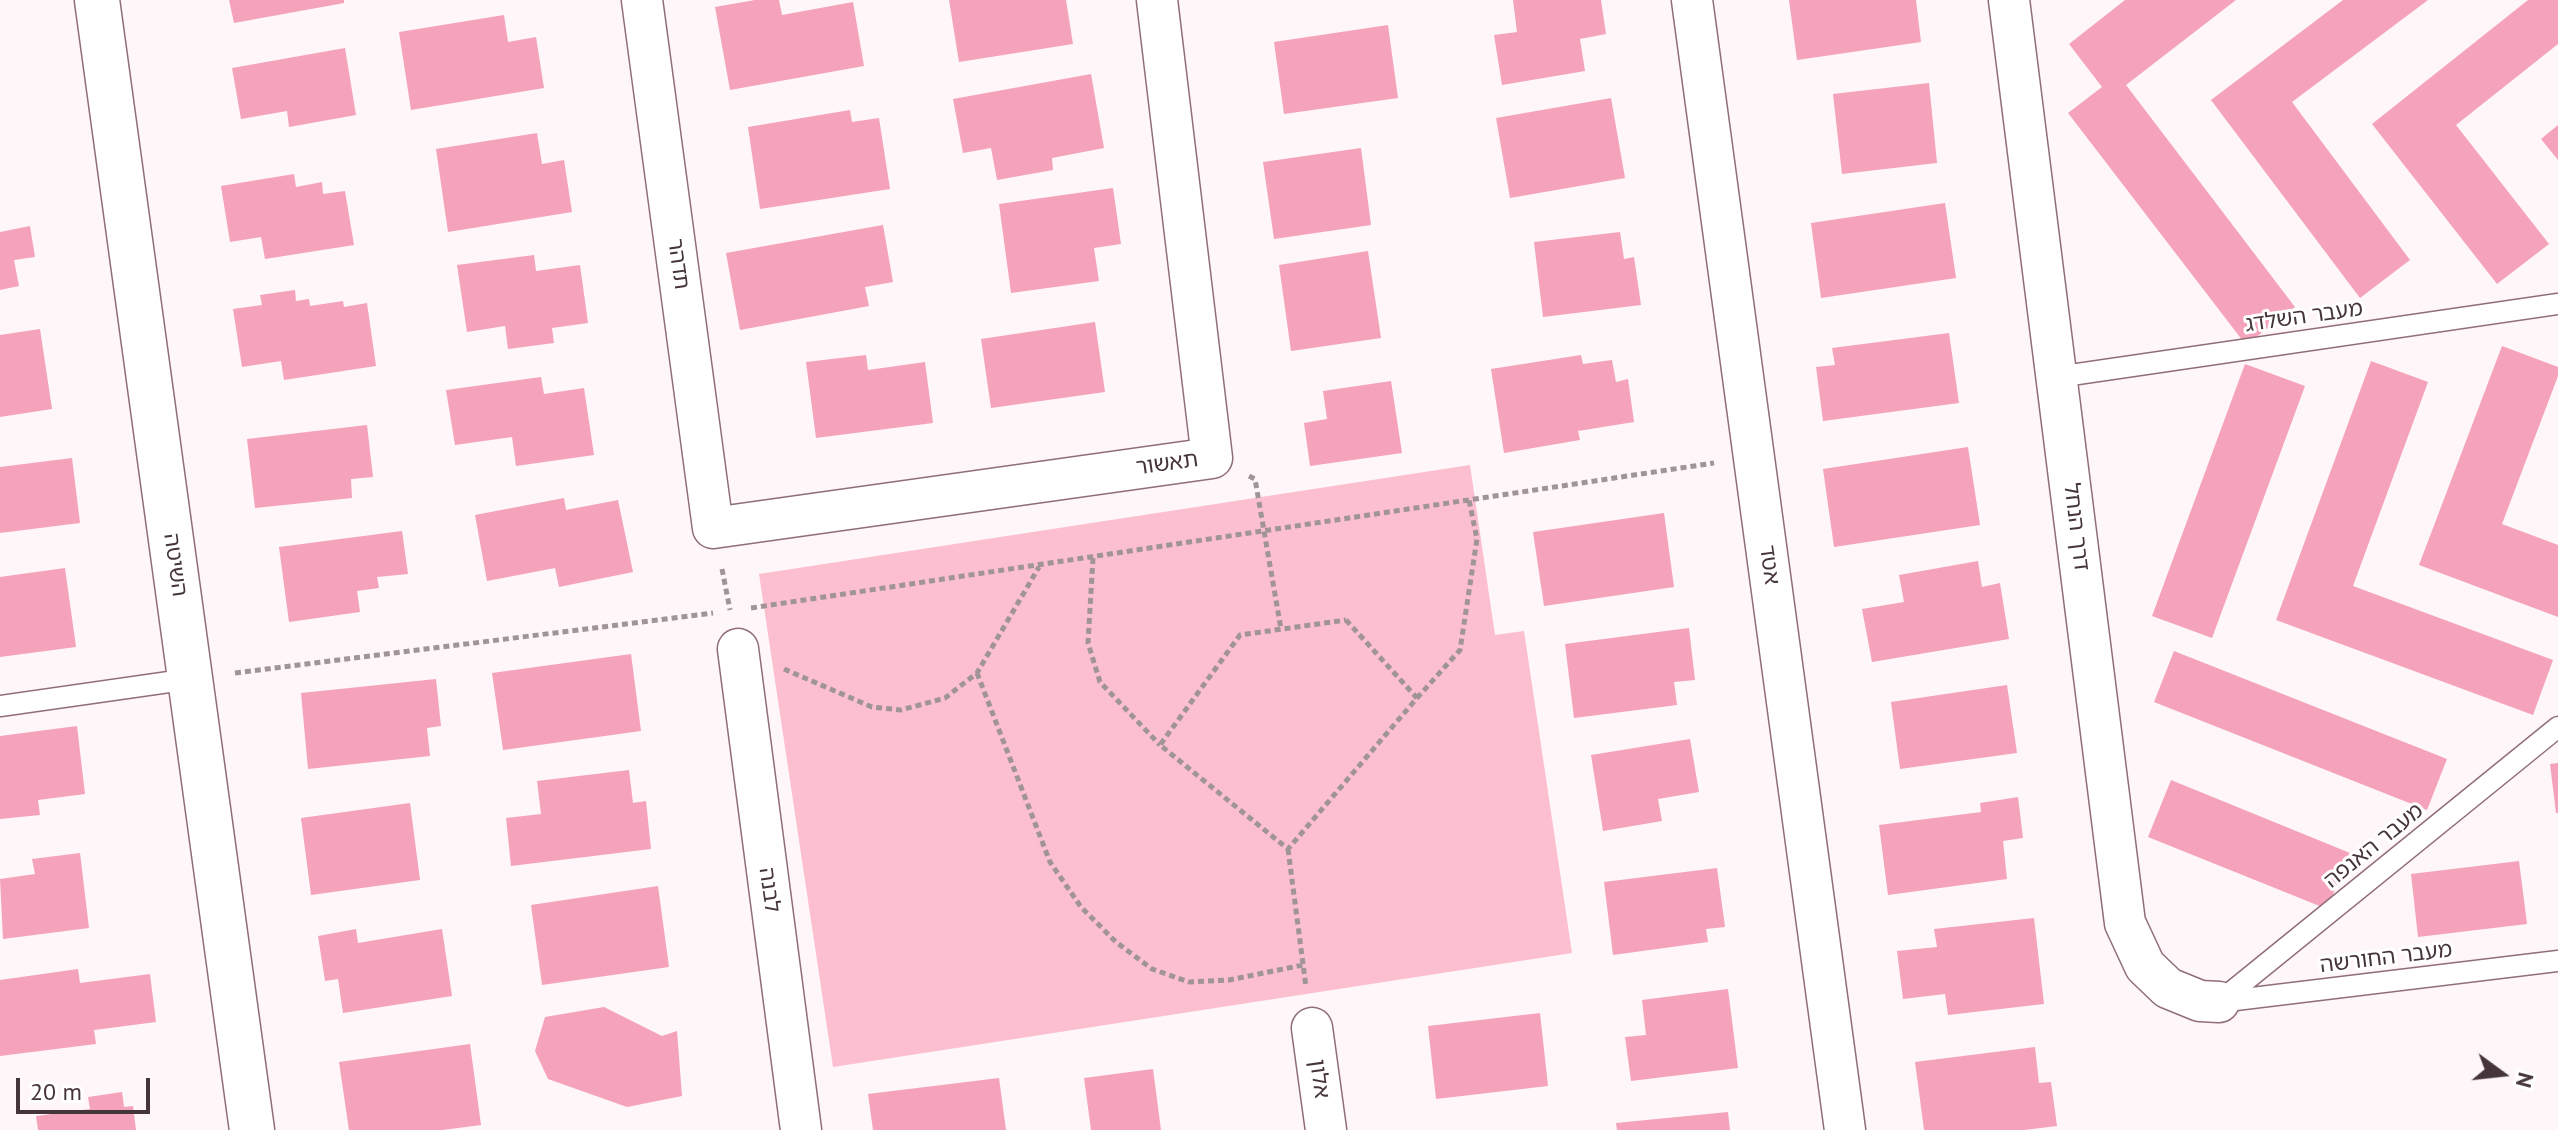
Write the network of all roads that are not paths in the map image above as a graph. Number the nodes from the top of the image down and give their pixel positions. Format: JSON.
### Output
{"nodes":[{"id":1,"x":97,"y":0,"type":"edge"},
{"id":2,"x":642,"y":0,"type":"edge"},
{"id":3,"x":1157,"y":0,"type":"edge"},
{"id":4,"x":1692,"y":0,"type":"edge"},
{"id":5,"x":2009,"y":0,"type":"edge"},
{"id":6,"x":2558,"y":304,"type":"edge"},
{"id":7,"x":2057,"y":377,"type":"junction"},
{"id":8,"x":713,"y":528,"type":"joint"},
{"id":9,"x":734,"y":630,"type":"road end"},
{"id":10,"x":190,"y":679,"type":"junction"},
{"id":11,"x":0,"y":706,"type":"edge"},
{"id":12,"x":2558,"y":727,"type":"edge"},
{"id":13,"x":2558,"y":961,"type":"edge"},
{"id":14,"x":2219,"y":1002,"type":"junction"},
{"id":15,"x":1312,"y":1028,"type":"road end"},
{"id":16,"x":252,"y":1130,"type":"edge"},
{"id":17,"x":801,"y":1130,"type":"edge"},
{"id":18,"x":1326,"y":1130,"type":"edge"},
{"id":19,"x":1845,"y":1130,"type":"edge"}],
"edges":[{"from":1,"to":10,"type":"street","name":"השיטה"},
{"from":2,"to":8,"type":"street","name":"תדהר"},
{"from":3,"to":8,"type":"street","name":"תאשור"},
{"from":4,"to":19,"type":"street","name":"אטד"},
{"from":5,"to":7,"type":"street","name":"דרך הנחל"},
{"from":6,"to":7,"type":"lane","name":"מעבר השלדג"},
{"from":7,"to":14,"type":"street","name":"דרך הנחל"},
{"from":9,"to":17,"type":"street","name":"לבנה"},
{"from":10,"to":11,"type":"lane"},
{"from":10,"to":16,"type":"street","name":"השיטה"},
{"from":12,"to":14,"type":"lane","name":"מעבר האנפה"},
{"from":13,"to":14,"type":"lane","name":"מעבר החורשה"},
{"from":15,"to":18,"type":"street","name":"אלון"}]}
